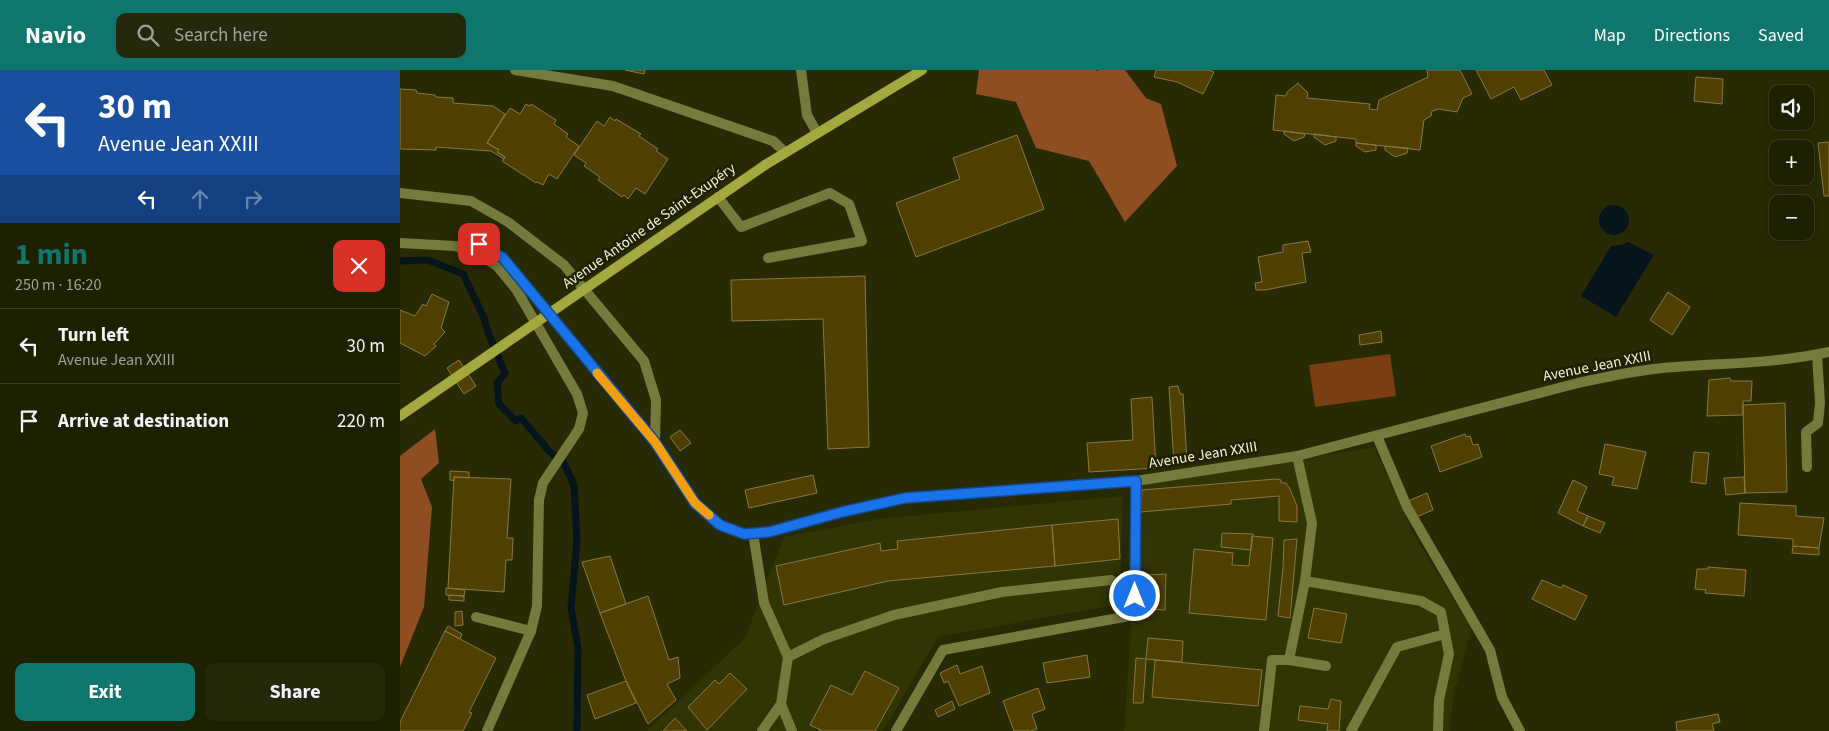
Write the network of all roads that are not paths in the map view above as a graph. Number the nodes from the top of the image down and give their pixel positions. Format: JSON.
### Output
{"nodes":[{"id":1,"x":515,"y":70,"type":"edge"},
{"id":2,"x":801,"y":70,"type":"edge"},
{"id":3,"x":922,"y":70,"type":"edge"},
{"id":4,"x":817,"y":133,"type":"junction"},
{"id":5,"x":785,"y":152,"type":"junction"},
{"id":6,"x":400,"y":193,"type":"edge"},
{"id":7,"x":718,"y":197,"type":"junction"},
{"id":8,"x":400,"y":243,"type":"edge"},
{"id":9,"x":471,"y":252,"type":"junction"},
{"id":10,"x":768,"y":258,"type":"dead end"},
{"id":11,"x":1829,"y":352,"type":"edge"},
{"id":12,"x":1817,"y":355,"type":"junction"},
{"id":13,"x":400,"y":416,"type":"edge"},
{"id":14,"x":1378,"y":436,"type":"junction"},
{"id":15,"x":655,"y":442,"type":"junction"},
{"id":16,"x":1297,"y":456,"type":"junction"},
{"id":17,"x":1807,"y":467,"type":"dead end"},
{"id":18,"x":1136,"y":481,"type":"junction"},
{"id":19,"x":753,"y":533,"type":"junction"},
{"id":20,"x":1111,"y":580,"type":"dead end"},
{"id":21,"x":1305,"y":581,"type":"junction"},
{"id":22,"x":476,"y":616,"type":"dead end"},
{"id":23,"x":531,"y":631,"type":"junction"},
{"id":24,"x":1445,"y":634,"type":"junction"},
{"id":25,"x":788,"y":657,"type":"junction"},
{"id":26,"x":1289,"y":660,"type":"junction"},
{"id":27,"x":1326,"y":666,"type":"dead end"},
{"id":28,"x":781,"y":704,"type":"junction"},
{"id":29,"x":487,"y":731,"type":"edge"},
{"id":30,"x":762,"y":731,"type":"edge"},
{"id":31,"x":792,"y":731,"type":"edge"},
{"id":32,"x":896,"y":731,"type":"edge"},
{"id":33,"x":1264,"y":731,"type":"edge"},
{"id":34,"x":1351,"y":731,"type":"edge"},
{"id":35,"x":1438,"y":731,"type":"edge"},
{"id":36,"x":1520,"y":731,"type":"edge"}],
"edges":[{"from":1,"to":5,"type":"street"},
{"from":2,"to":4,"type":"street"},
{"from":3,"to":4,"type":"main road","name":"Avenue Antoine de Saint-Exupéry"},
{"from":4,"to":5,"type":"main road","name":"Avenue Antoine de Saint-Exupéry"},
{"from":5,"to":7,"type":"main road","name":"Avenue Antoine de Saint-Exupéry","bridge":true},
{"from":6,"to":15,"type":"street"},
{"from":7,"to":10,"type":"street"},
{"from":7,"to":13,"type":"main road","name":"Avenue Antoine de Saint-Exupéry","bridge":true},
{"from":8,"to":9,"type":"street","name":"Avenue Jean XXIII"},
{"from":9,"to":15,"type":"street","name":"Avenue Jean XXIII"},
{"from":9,"to":23,"type":"street","name":"Avenue Jean XXIII"},
{"from":11,"to":12,"type":"street","name":"Avenue Jean XXIII"},
{"from":12,"to":14,"type":"street","name":"Avenue Jean XXIII"},
{"from":12,"to":17,"type":"street"},
{"from":14,"to":16,"type":"street","name":"Avenue Jean XXIII"},
{"from":14,"to":36,"type":"street"},
{"from":15,"to":19,"type":"street","name":"Avenue Jean XXIII"},
{"from":16,"to":18,"type":"street","name":"Avenue Jean XXIII"},
{"from":16,"to":21,"type":"street"},
{"from":18,"to":19,"type":"street","name":"Avenue Jean XXIII"},
{"from":18,"to":32,"type":"street"},
{"from":19,"to":25,"type":"street"},
{"from":20,"to":25,"type":"street"},
{"from":21,"to":24,"type":"street"},
{"from":21,"to":26,"type":"street"},
{"from":22,"to":23,"type":"street"},
{"from":23,"to":29,"type":"street","name":"Avenue Jean XXIII"},
{"from":24,"to":34,"type":"street"},
{"from":24,"to":35,"type":"street"},
{"from":25,"to":28,"type":"street"},
{"from":26,"to":27,"type":"street"},
{"from":26,"to":33,"type":"street"},
{"from":28,"to":30,"type":"street"},
{"from":28,"to":31,"type":"street"}]}
